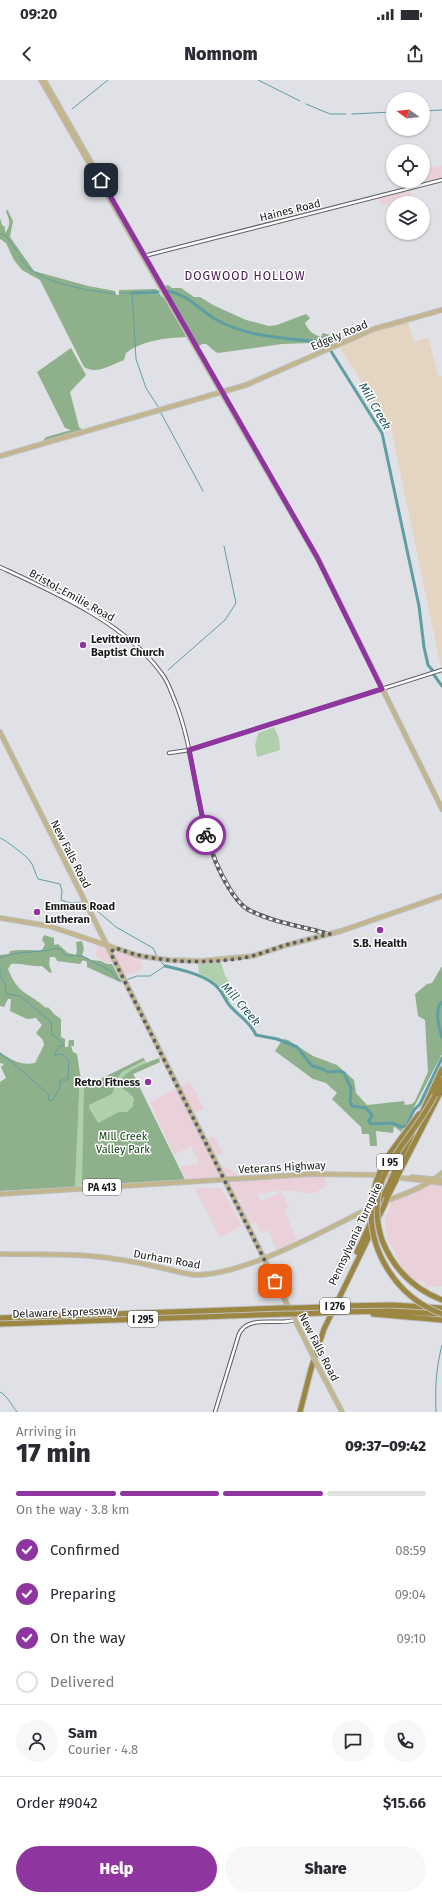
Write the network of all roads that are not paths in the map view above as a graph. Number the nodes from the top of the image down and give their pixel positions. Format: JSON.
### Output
{"nodes":[{"id":1,"x":41,"y":80,"type":"edge"},
{"id":2,"x":44,"y":80,"type":"edge"},
{"id":3,"x":442,"y":180,"type":"edge"},
{"id":4,"x":143,"y":256,"type":"junction"},
{"id":5,"x":442,"y":310,"type":"edge"},
{"id":6,"x":221,"y":393,"type":"junction"},
{"id":7,"x":0,"y":456,"type":"edge"},
{"id":8,"x":0,"y":567,"type":"edge"},
{"id":9,"x":442,"y":670,"type":"edge"},
{"id":10,"x":382,"y":689,"type":"junction"},
{"id":11,"x":0,"y":732,"type":"edge"},
{"id":12,"x":189,"y":750,"type":"junction"},
{"id":13,"x":169,"y":753,"type":"dead end"},
{"id":14,"x":442,"y":809,"type":"edge"},
{"id":15,"x":442,"y":896,"type":"edge"},
{"id":16,"x":0,"y":918,"type":"edge"},
{"id":17,"x":101,"y":934,"type":"junction"},
{"id":18,"x":330,"y":934,"type":"junction"},
{"id":19,"x":97,"y":942,"type":"junction"},
{"id":20,"x":106,"y":945,"type":"junction"},
{"id":21,"x":116,"y":948,"type":"junction"},
{"id":22,"x":111,"y":954,"type":"junction"},
{"id":23,"x":442,"y":1069,"type":"edge"},
{"id":24,"x":442,"y":1080,"type":"edge"},
{"id":25,"x":442,"y":1089,"type":"edge"},
{"id":26,"x":426,"y":1101,"type":"junction"},
{"id":27,"x":442,"y":1173,"type":"edge"},
{"id":28,"x":396,"y":1177,"type":"junction"},
{"id":29,"x":224,"y":1180,"type":"junction"},
{"id":30,"x":419,"y":1180,"type":"junction"},
{"id":31,"x":433,"y":1180,"type":"junction"},
{"id":32,"x":442,"y":1180,"type":"edge"},
{"id":33,"x":420,"y":1188,"type":"junction"},
{"id":34,"x":0,"y":1194,"type":"edge"},
{"id":35,"x":383,"y":1203,"type":"junction"},
{"id":36,"x":0,"y":1254,"type":"edge"},
{"id":37,"x":264,"y":1258,"type":"junction"},
{"id":38,"x":442,"y":1300,"type":"edge"},
{"id":39,"x":442,"y":1308,"type":"edge"},
{"id":40,"x":340,"y":1310,"type":"junction"},
{"id":41,"x":442,"y":1314,"type":"edge"},
{"id":42,"x":0,"y":1318,"type":"edge"},
{"id":43,"x":295,"y":1320,"type":"junction"},
{"id":44,"x":442,"y":1320,"type":"edge"},
{"id":45,"x":0,"y":1324,"type":"edge"},
{"id":46,"x":215,"y":1412,"type":"edge"},
{"id":47,"x":299,"y":1412,"type":"edge"},
{"id":48,"x":342,"y":1412,"type":"edge"}],
"edges":[{"from":1,"to":4,"type":"main road"},
{"from":2,"to":4,"type":"main road"},
{"from":3,"to":4,"type":"street","name":"Haines Road"},
{"from":4,"to":6,"type":"main road"},
{"from":5,"to":6,"type":"main road","name":"Edgely Road"},
{"from":6,"to":7,"type":"main road","name":"Edgely Road"},
{"from":6,"to":10,"type":"main road"},
{"from":8,"to":12,"type":"street","name":"Bristol-Emilie Road"},
{"from":9,"to":10,"type":"street"},
{"from":10,"to":12,"type":"street"},
{"from":10,"to":14,"type":"main road"},
{"from":11,"to":17,"type":"main road","name":"New Falls Road"},
{"from":12,"to":13,"type":"street"},
{"from":12,"to":18,"type":"street","name":"Bristol-Emilie Road"},
{"from":15,"to":18,"type":"main road"},
{"from":16,"to":19,"type":"main road"},
{"from":17,"to":19,"type":"main road"},
{"from":17,"to":20,"type":"main road","name":"New Falls Road"},
{"from":18,"to":21,"type":"main road"},
{"from":19,"to":20,"type":"main road"},
{"from":20,"to":21,"type":"main road"},
{"from":20,"to":22,"type":"main road","name":"New Falls Road"},
{"from":21,"to":22,"type":"main road"},
{"from":22,"to":29,"type":"main road","name":"New Falls Road"},
{"from":23,"to":26,"type":"highway","name":"Pennsylvania Turnpike","number":"I 95"},
{"from":24,"to":38,"type":"highway","number":"I 95","bridge":true},
{"from":25,"to":28,"type":"highway","name":"Pennsylvania Turnpike","number":"I 276"},
{"from":26,"to":28,"type":"highway","name":"Pennsylvania Turnpike","number":"I 276"},
{"from":26,"to":41,"type":"highway","number":"I 95","bridge":true},
{"from":27,"to":31,"type":"main road","name":"Durham Road"},
{"from":27,"to":32,"type":"main road"},
{"from":28,"to":29,"type":"main road","name":"Veterans Highway","number":"PA 413"},
{"from":28,"to":30,"type":"main road","name":"Veterans Highway","number":"PA 413"},
{"from":28,"to":31,"type":"main road","name":"Veterans Highway","number":"PA 413"},
{"from":28,"to":35,"type":"highway","name":"Pennsylvania Turnpike","number":"I 276"},
{"from":28,"to":35,"type":"highway","name":"Pennsylvania Turnpike","number":"I 276","bridge":true},
{"from":29,"to":34,"type":"main road","name":"Veterans Highway","number":"PA 413"},
{"from":29,"to":37,"type":"main road","name":"New Falls Road"},
{"from":30,"to":31,"type":"main road","name":"Veterans Highway","number":"PA 413"},
{"from":30,"to":33,"type":"main road"},
{"from":31,"to":32,"type":"main road","name":"Veterans Highway","number":"PA 413"},
{"from":31,"to":33,"type":"main road","name":"Durham Road"},
{"from":33,"to":37,"type":"main road","name":"Durham Road"},
{"from":35,"to":47,"type":"highway","name":"Pennsylvania Turnpike","number":"I 276"},
{"from":35,"to":47,"type":"highway","name":"Pennsylvania Turnpike","number":"I 276","bridge":true},
{"from":36,"to":37,"type":"main road","name":"Durham Road"},
{"from":37,"to":43,"type":"main road","name":"New Falls Road"},
{"from":39,"to":40,"type":"highway","name":"Delaware Expressway","number":"I 295"},
{"from":40,"to":41,"type":"highway","name":"Delaware Expressway","number":"I 295"},
{"from":40,"to":42,"type":"highway","name":"Delaware Expressway","number":"I 295","bridge":true},
{"from":40,"to":44,"type":"highway"},
{"from":40,"to":45,"type":"highway","name":"Delaware Expressway","number":"I 295","bridge":true},
{"from":43,"to":46,"type":"street"},
{"from":43,"to":48,"type":"main road","name":"New Falls Road","bridge":true}]}
